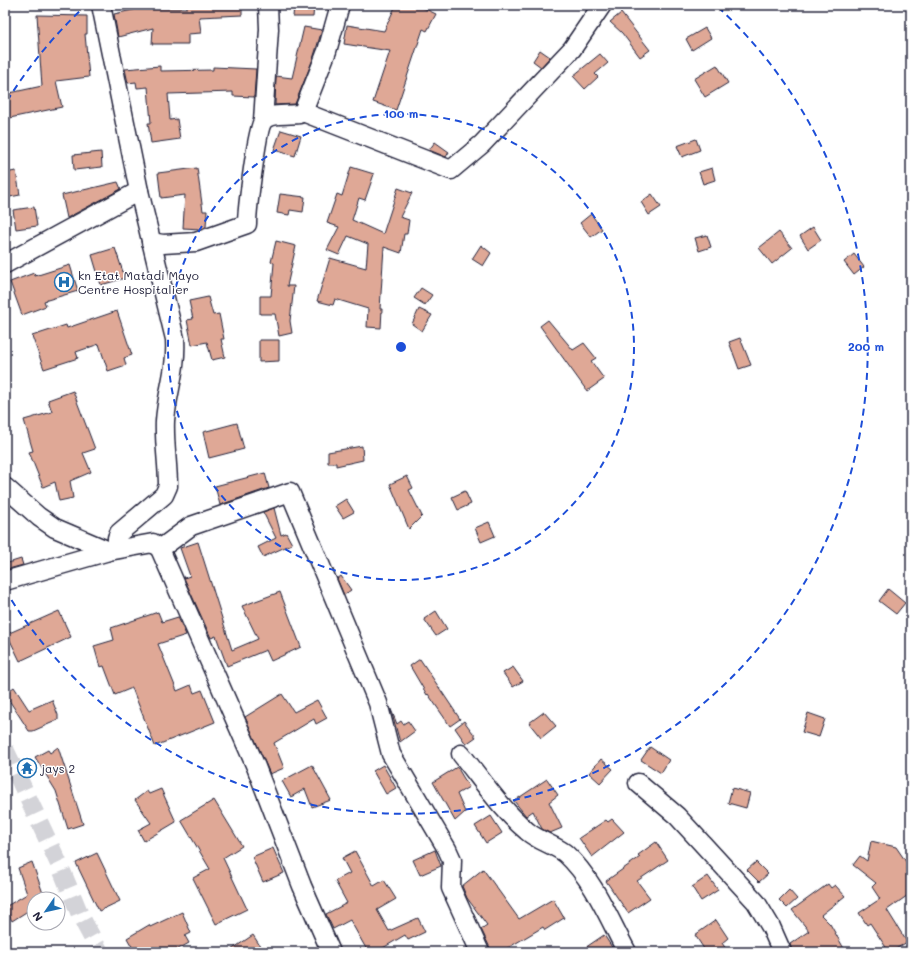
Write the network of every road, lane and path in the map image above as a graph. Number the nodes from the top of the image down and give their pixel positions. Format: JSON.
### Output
{"nodes":[{"id":1,"x":101,"y":5,"type":"edge"},
{"id":2,"x":268,"y":5,"type":"edge"},
{"id":3,"x":340,"y":5,"type":"edge"},
{"id":4,"x":602,"y":5,"type":"edge"},
{"id":5,"x":303,"y":112,"type":"junction"},
{"id":6,"x":263,"y":121,"type":"junction"},
{"id":7,"x":140,"y":191,"type":"junction"},
{"id":8,"x":151,"y":242,"type":"junction"},
{"id":9,"x":6,"y":261,"type":"edge"},
{"id":10,"x":5,"y":487,"type":"edge"},
{"id":11,"x":160,"y":549,"type":"junction"},
{"id":12,"x":113,"y":550,"type":"junction"},
{"id":13,"x":5,"y":581,"type":"edge"},
{"id":14,"x":462,"y":754,"type":"dead end"},
{"id":15,"x":638,"y":783,"type":"dead end"},
{"id":16,"x":331,"y":952,"type":"edge"},
{"id":17,"x":480,"y":952,"type":"edge"},
{"id":18,"x":627,"y":952,"type":"edge"},
{"id":19,"x":782,"y":952,"type":"edge"}],
"edges":[{"from":1,"to":7,"type":"street"},
{"from":2,"to":6,"type":"street"},
{"from":3,"to":5,"type":"street"},
{"from":4,"to":5,"type":"street"},
{"from":5,"to":6,"type":"street"},
{"from":6,"to":8,"type":"street"},
{"from":7,"to":8,"type":"street"},
{"from":7,"to":9,"type":"street"},
{"from":8,"to":12,"type":"street"},
{"from":10,"to":12,"type":"street"},
{"from":11,"to":12,"type":"street"},
{"from":11,"to":16,"type":"street"},
{"from":11,"to":17,"type":"street"},
{"from":12,"to":13,"type":"street"},
{"from":14,"to":18,"type":"street"},
{"from":15,"to":19,"type":"street"}]}
